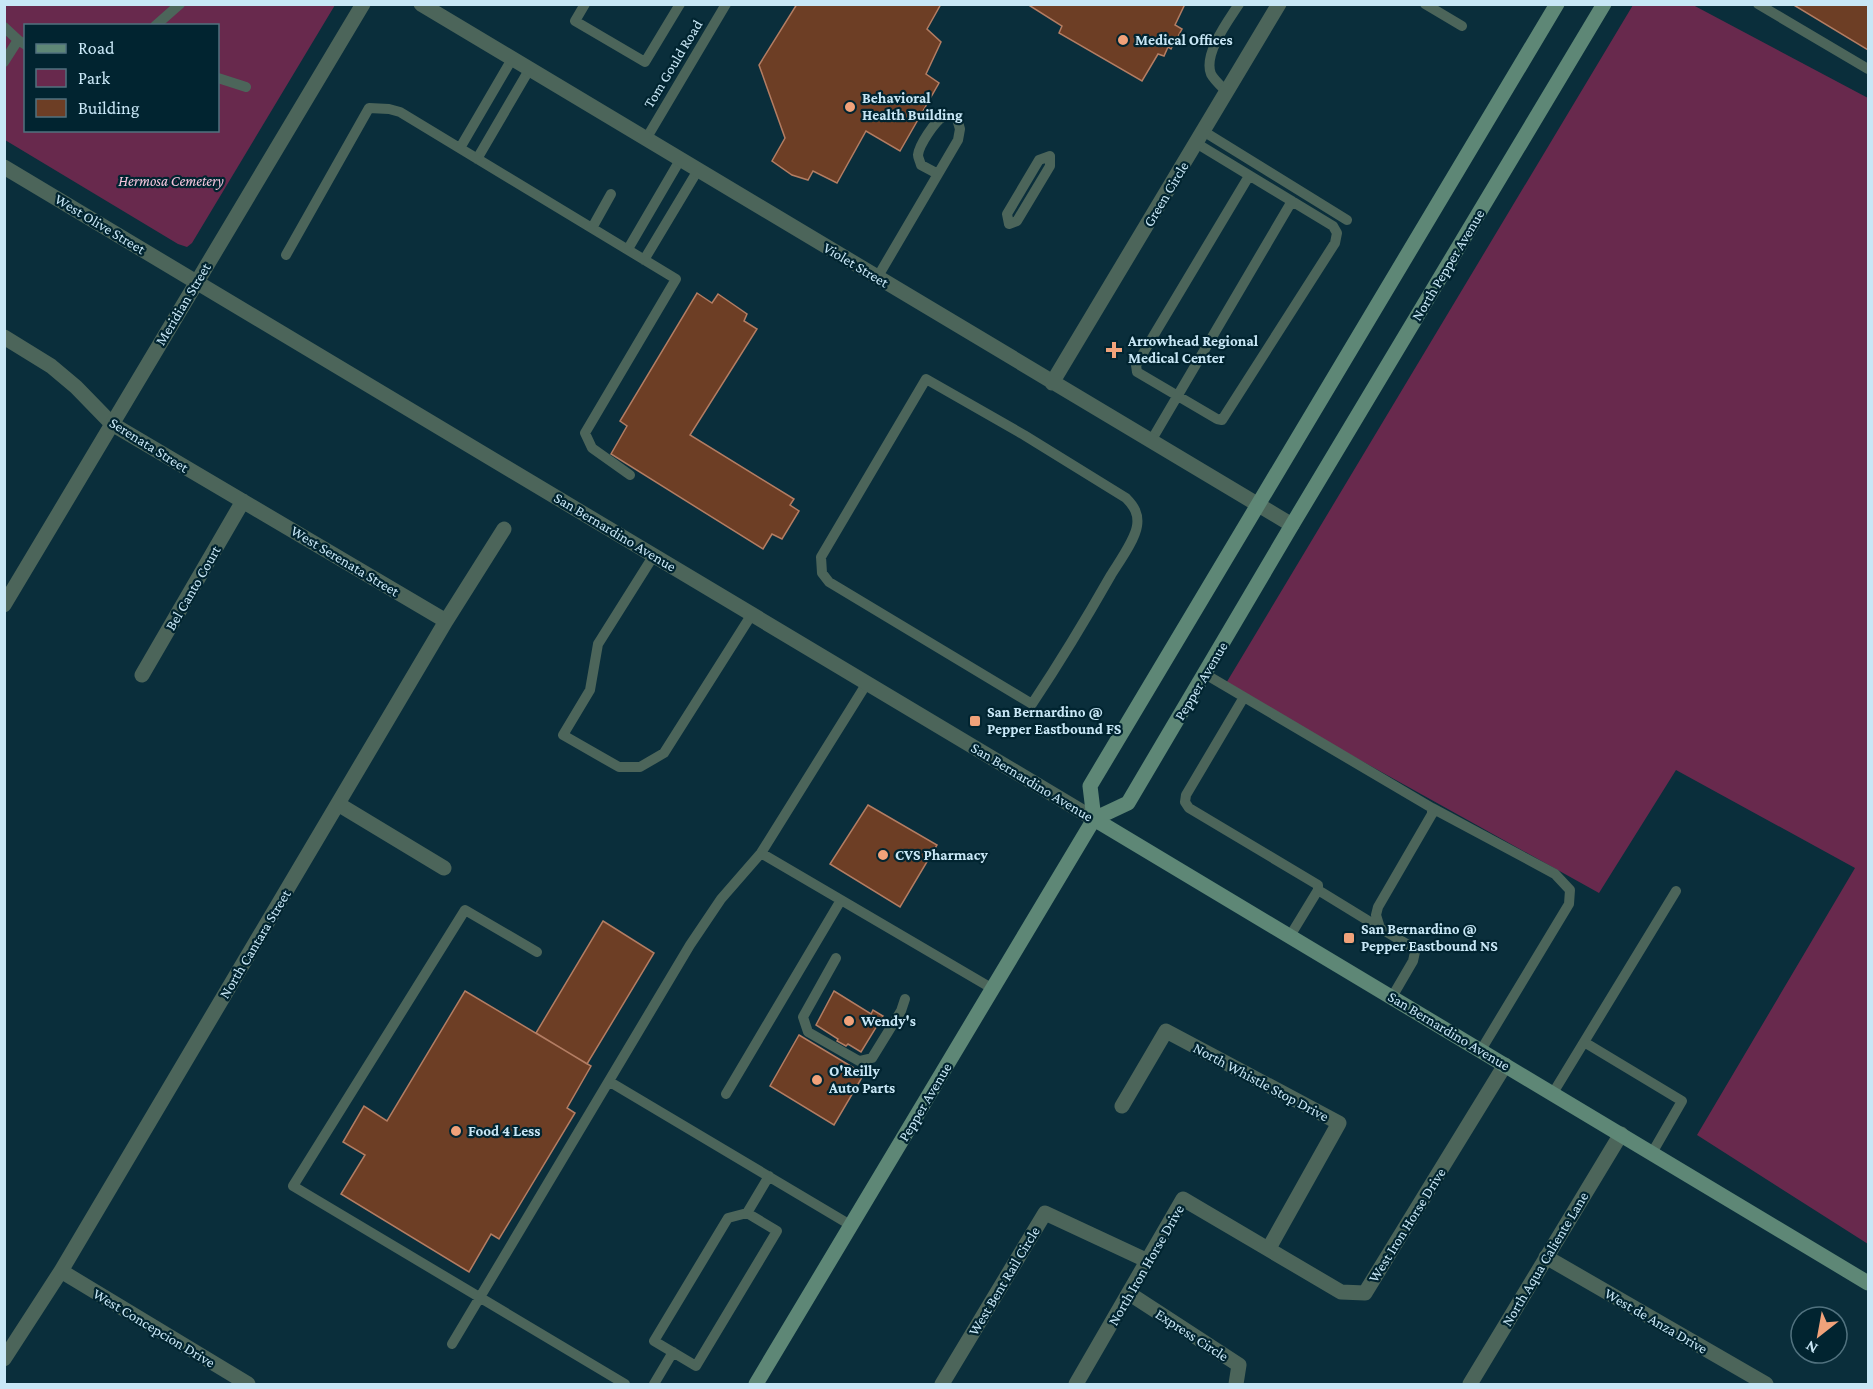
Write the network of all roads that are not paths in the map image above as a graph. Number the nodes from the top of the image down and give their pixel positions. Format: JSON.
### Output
{"nodes":[{"id":1,"x":180,"y":4,"type":"edge"},
{"id":2,"x":363,"y":4,"type":"edge"},
{"id":3,"x":421,"y":4,"type":"edge"},
{"id":4,"x":585,"y":4,"type":"edge"},
{"id":5,"x":680,"y":4,"type":"edge"},
{"id":6,"x":726,"y":4,"type":"edge"},
{"id":7,"x":1239,"y":4,"type":"edge"},
{"id":8,"x":1279,"y":4,"type":"edge"},
{"id":9,"x":1425,"y":4,"type":"edge"},
{"id":10,"x":1557,"y":4,"type":"edge"},
{"id":11,"x":1604,"y":4,"type":"edge"},
{"id":12,"x":1758,"y":4,"type":"edge"},
{"id":13,"x":157,"y":24,"type":"edge"},
{"id":14,"x":4,"y":27,"type":"edge"},
{"id":15,"x":1462,"y":27,"type":"dead end"},
{"id":16,"x":22,"y":43,"type":"edge"},
{"id":17,"x":512,"y":59,"type":"junction"},
{"id":18,"x":4,"y":62,"type":"edge"},
{"id":19,"x":1869,"y":69,"type":"edge"},
{"id":20,"x":529,"y":70,"type":"junction"},
{"id":21,"x":219,"y":78,"type":"edge"},
{"id":22,"x":246,"y":87,"type":"dead end"},
{"id":23,"x":1227,"y":93,"type":"junction"},
{"id":24,"x":1200,"y":137,"type":"junction"},
{"id":25,"x":646,"y":139,"type":"junction"},
{"id":26,"x":460,"y":148,"type":"junction"},
{"id":27,"x":477,"y":159,"type":"junction"},
{"id":28,"x":680,"y":160,"type":"junction"},
{"id":29,"x":4,"y":167,"type":"edge"},
{"id":30,"x":698,"y":170,"type":"junction"},
{"id":31,"x":938,"y":174,"type":"junction"},
{"id":32,"x":1249,"y":176,"type":"junction"},
{"id":33,"x":611,"y":194,"type":"dead end"},
{"id":34,"x":1292,"y":201,"type":"junction"},
{"id":35,"x":1347,"y":220,"type":"dead end"},
{"id":36,"x":1009,"y":224,"type":"joint"},
{"id":37,"x":592,"y":228,"type":"junction"},
{"id":38,"x":628,"y":249,"type":"junction"},
{"id":39,"x":286,"y":255,"type":"dead end"},
{"id":40,"x":644,"y":260,"type":"junction"},
{"id":41,"x":877,"y":278,"type":"junction"},
{"id":42,"x":196,"y":281,"type":"junction"},
{"id":43,"x":4,"y":337,"type":"edge"},
{"id":44,"x":1052,"y":383,"type":"junction"},
{"id":45,"x":1176,"y":395,"type":"junction"},
{"id":46,"x":112,"y":424,"type":"junction"},
{"id":47,"x":1150,"y":441,"type":"junction"},
{"id":48,"x":630,"y":475,"type":"dead end"},
{"id":49,"x":243,"y":501,"type":"junction"},
{"id":50,"x":1257,"y":505,"type":"junction"},
{"id":51,"x":1292,"y":525,"type":"junction"},
{"id":52,"x":504,"y":529,"type":"dead end"},
{"id":53,"x":654,"y":555,"type":"junction"},
{"id":54,"x":4,"y":604,"type":"edge"},
{"id":55,"x":752,"y":614,"type":"junction"},
{"id":56,"x":446,"y":621,"type":"junction"},
{"id":57,"x":937,"y":648,"type":"joint"},
{"id":58,"x":1205,"y":674,"type":"junction"},
{"id":59,"x":142,"y":675,"type":"dead end"},
{"id":60,"x":867,"y":683,"type":"junction"},
{"id":61,"x":1244,"y":697,"type":"junction"},
{"id":62,"x":338,"y":804,"type":"junction"},
{"id":63,"x":1432,"y":808,"type":"junction"},
{"id":64,"x":1094,"y":819,"type":"junction"},
{"id":65,"x":761,"y":854,"type":"junction"},
{"id":66,"x":444,"y":868,"type":"dead end"},
{"id":67,"x":1318,"y":890,"type":"junction"},
{"id":68,"x":1676,"y":891,"type":"dead end"},
{"id":69,"x":841,"y":900,"type":"junction"},
{"id":70,"x":1380,"y":928,"type":"junction"},
{"id":71,"x":1290,"y":936,"type":"junction"},
{"id":72,"x":537,"y":952,"type":"dead end"},
{"id":73,"x":836,"y":958,"type":"dead end"},
{"id":74,"x":993,"y":989,"type":"junction"},
{"id":75,"x":1392,"y":997,"type":"junction"},
{"id":76,"x":905,"y":999,"type":"dead end"},
{"id":77,"x":1584,"y":1042,"type":"junction"},
{"id":78,"x":1481,"y":1050,"type":"junction"},
{"id":79,"x":1505,"y":1065,"type":"junction"},
{"id":80,"x":610,"y":1082,"type":"junction"},
{"id":81,"x":1553,"y":1093,"type":"junction"},
{"id":82,"x":726,"y":1094,"type":"dead end"},
{"id":83,"x":1122,"y":1106,"type":"dead end"},
{"id":84,"x":1621,"y":1134,"type":"junction"},
{"id":85,"x":1652,"y":1153,"type":"junction"},
{"id":86,"x":769,"y":1176,"type":"junction"},
{"id":87,"x":747,"y":1213,"type":"junction"},
{"id":88,"x":852,"y":1226,"type":"junction"},
{"id":89,"x":1269,"y":1248,"type":"junction"},
{"id":90,"x":1546,"y":1257,"type":"junction"},
{"id":91,"x":1148,"y":1261,"type":"junction"},
{"id":92,"x":61,"y":1272,"type":"junction"},
{"id":93,"x":1869,"y":1282,"type":"edge"},
{"id":94,"x":1130,"y":1294,"type":"junction"},
{"id":95,"x":480,"y":1298,"type":"junction"},
{"id":96,"x":452,"y":1344,"type":"dead end"},
{"id":97,"x":673,"y":1352,"type":"junction"},
{"id":98,"x":4,"y":1359,"type":"edge"},
{"id":99,"x":248,"y":1384,"type":"edge"},
{"id":100,"x":625,"y":1384,"type":"edge"},
{"id":101,"x":654,"y":1384,"type":"edge"},
{"id":102,"x":756,"y":1384,"type":"edge"},
{"id":103,"x":942,"y":1384,"type":"edge"},
{"id":104,"x":1076,"y":1384,"type":"edge"},
{"id":105,"x":1236,"y":1384,"type":"edge"},
{"id":106,"x":1470,"y":1384,"type":"edge"},
{"id":107,"x":1766,"y":1384,"type":"edge"}],
"edges":[{"from":1,"to":13,"type":"lane"},
{"from":2,"to":42,"type":"street","name":"Meridian Street"},
{"from":3,"to":17,"type":"street","name":"Violet Street"},
{"from":4,"to":5,"type":"lane"},
{"from":6,"to":25,"type":"lane","name":"Tom Gould Road"},
{"from":7,"to":23,"type":"lane"},
{"from":8,"to":23,"type":"street","name":"Green Circle"},
{"from":9,"to":15,"type":"lane"},
{"from":10,"to":50,"type":"main road"},
{"from":11,"to":51,"type":"main road","name":"North Pepper Avenue"},
{"from":12,"to":19,"type":"lane"},
{"from":14,"to":16,"type":"lane"},
{"from":16,"to":18,"type":"lane"},
{"from":17,"to":20,"type":"street","name":"Violet Street"},
{"from":17,"to":26,"type":"lane"},
{"from":20,"to":25,"type":"street","name":"Violet Street"},
{"from":20,"to":27,"type":"lane"},
{"from":21,"to":22,"type":"lane"},
{"from":23,"to":24,"type":"street","name":"Green Circle"},
{"from":24,"to":32,"type":"lane"},
{"from":24,"to":35,"type":"lane"},
{"from":24,"to":44,"type":"street","name":"Green Circle"},
{"from":25,"to":28,"type":"street","name":"Violet Street"},
{"from":26,"to":27,"type":"lane"},
{"from":26,"to":39,"type":"lane"},
{"from":27,"to":37,"type":"lane"},
{"from":28,"to":30,"type":"street","name":"Violet Street"},
{"from":28,"to":38,"type":"lane"},
{"from":29,"to":42,"type":"street","name":"West Olive Street"},
{"from":30,"to":40,"type":"lane"},
{"from":30,"to":41,"type":"street","name":"Violet Street"},
{"from":31,"to":31,"type":"lane"},
{"from":31,"to":41,"type":"lane"},
{"from":32,"to":34,"type":"lane"},
{"from":32,"to":45,"type":"lane"},
{"from":33,"to":37,"type":"lane"},
{"from":34,"to":45,"type":"lane"},
{"from":34,"to":45,"type":"lane"},
{"from":36,"to":36,"type":"lane"},
{"from":37,"to":38,"type":"lane"},
{"from":38,"to":40,"type":"lane"},
{"from":40,"to":48,"type":"lane"},
{"from":41,"to":44,"type":"street","name":"Violet Street"},
{"from":42,"to":46,"type":"street","name":"Meridian Street"},
{"from":42,"to":53,"type":"street","name":"San Bernardino Avenue"},
{"from":43,"to":46,"type":"street","name":"Serenata Street"},
{"from":44,"to":47,"type":"street","name":"Violet Street"},
{"from":45,"to":47,"type":"lane"},
{"from":46,"to":49,"type":"street","name":"Serenata Street"},
{"from":46,"to":54,"type":"street","name":"Meridian Street"},
{"from":47,"to":50,"type":"street","name":"Violet Street"},
{"from":49,"to":56,"type":"street","name":"West Serenata Street"},
{"from":49,"to":59,"type":"street","name":"Bel Canto Court"},
{"from":50,"to":51,"type":"street","name":"Violet Street"},
{"from":50,"to":64,"type":"main road"},
{"from":51,"to":58,"type":"main road","name":"Pepper Avenue"},
{"from":52,"to":56,"type":"street","name":"North Cantara Street"},
{"from":53,"to":55,"type":"street","name":"San Bernardino Avenue"},
{"from":53,"to":55,"type":"lane"},
{"from":55,"to":60,"type":"street","name":"San Bernardino Avenue"},
{"from":56,"to":62,"type":"street","name":"North Cantara Street"},
{"from":57,"to":57,"type":"lane"},
{"from":58,"to":61,"type":"lane"},
{"from":58,"to":64,"type":"main road","name":"Pepper Avenue"},
{"from":60,"to":64,"type":"street","name":"San Bernardino Avenue"},
{"from":60,"to":65,"type":"lane"},
{"from":61,"to":63,"type":"lane"},
{"from":61,"to":67,"type":"lane"},
{"from":62,"to":66,"type":"street"},
{"from":62,"to":92,"type":"street","name":"North Cantara Street"},
{"from":63,"to":70,"type":"lane"},
{"from":63,"to":78,"type":"lane"},
{"from":64,"to":71,"type":"main road","name":"San Bernardino Avenue"},
{"from":64,"to":74,"type":"main road","name":"Pepper Avenue"},
{"from":65,"to":69,"type":"lane"},
{"from":65,"to":80,"type":"lane"},
{"from":67,"to":70,"type":"lane"},
{"from":67,"to":71,"type":"lane"},
{"from":68,"to":77,"type":"lane"},
{"from":69,"to":74,"type":"lane"},
{"from":69,"to":82,"type":"lane"},
{"from":70,"to":75,"type":"lane"},
{"from":71,"to":75,"type":"main road","name":"San Bernardino Avenue"},
{"from":72,"to":95,"type":"lane"},
{"from":73,"to":76,"type":"lane"},
{"from":74,"to":88,"type":"main road","name":"Pepper Avenue"},
{"from":75,"to":78,"type":"main road","name":"San Bernardino Avenue"},
{"from":77,"to":81,"type":"lane"},
{"from":77,"to":85,"type":"lane"},
{"from":78,"to":79,"type":"main road","name":"San Bernardino Avenue"},
{"from":79,"to":81,"type":"main road","name":"San Bernardino Avenue"},
{"from":79,"to":89,"type":"street","name":"West Iron Horse Drive"},
{"from":80,"to":86,"type":"lane"},
{"from":80,"to":95,"type":"lane"},
{"from":81,"to":84,"type":"main road","name":"San Bernardino Avenue"},
{"from":83,"to":89,"type":"street","name":"North Whistle Stop Drive"},
{"from":84,"to":85,"type":"main road","name":"San Bernardino Avenue"},
{"from":84,"to":90,"type":"street","name":"North Aqua Caliente Lane"},
{"from":85,"to":93,"type":"main road","name":"San Bernardino Avenue"},
{"from":86,"to":87,"type":"lane"},
{"from":86,"to":88,"type":"lane"},
{"from":87,"to":97,"type":"lane"},
{"from":87,"to":97,"type":"lane"},
{"from":88,"to":102,"type":"main road","name":"Pepper Avenue"},
{"from":89,"to":91,"type":"street","name":"North Iron Horse Drive"},
{"from":90,"to":106,"type":"street","name":"North Aqua Caliente Lane"},
{"from":90,"to":107,"type":"street","name":"West de Anza Drive"},
{"from":91,"to":94,"type":"street","name":"North Iron Horse Drive"},
{"from":91,"to":103,"type":"street","name":"West Bent Rail Circle"},
{"from":92,"to":98,"type":"street","name":"North Cantara Street"},
{"from":92,"to":99,"type":"street","name":"West Concepcion Drive"},
{"from":94,"to":104,"type":"street","name":"North Iron Horse Drive"},
{"from":94,"to":105,"type":"street","name":"Express Circle"},
{"from":95,"to":96,"type":"lane"},
{"from":95,"to":100,"type":"lane"},
{"from":97,"to":101,"type":"lane"}]}
